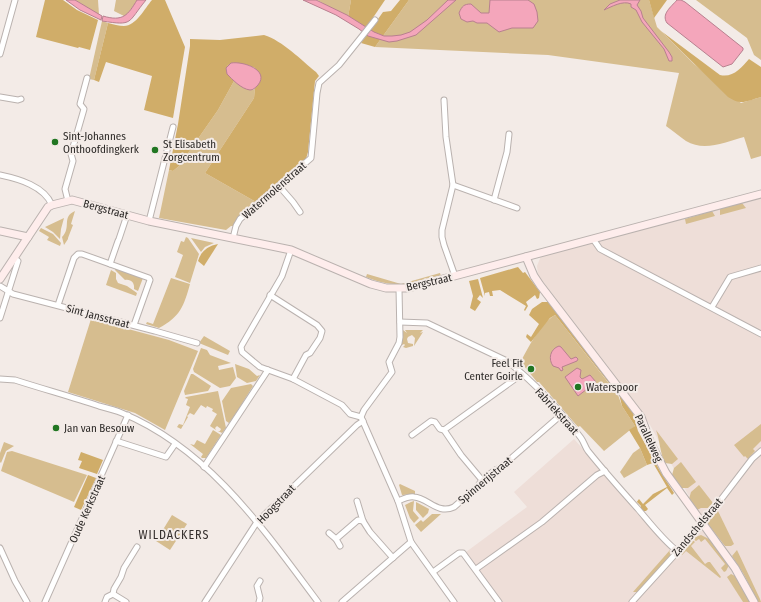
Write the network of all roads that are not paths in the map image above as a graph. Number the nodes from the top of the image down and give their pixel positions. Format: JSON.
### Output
{"nodes":[{"id":1,"x":15,"y":0,"type":"edge"},
{"id":2,"x":374,"y":22,"type":"dead end"},
{"id":3,"x":0,"y":54,"type":"edge"},
{"id":4,"x":87,"y":78,"type":"dead end"},
{"id":5,"x":0,"y":97,"type":"edge"},
{"id":6,"x":21,"y":99,"type":"dead end"},
{"id":7,"x":444,"y":100,"type":"dead end"},
{"id":8,"x":173,"y":127,"type":"dead end"},
{"id":9,"x":509,"y":134,"type":"dead end"},
{"id":10,"x":0,"y":175,"type":"edge"},
{"id":11,"x":453,"y":185,"type":"junction"},
{"id":12,"x":279,"y":186,"type":"junction"},
{"id":13,"x":761,"y":194,"type":"edge"},
{"id":14,"x":494,"y":200,"type":"junction"},
{"id":15,"x":68,"y":201,"type":"junction"},
{"id":16,"x":52,"y":205,"type":"junction"},
{"id":17,"x":517,"y":208,"type":"dead end"},
{"id":18,"x":300,"y":212,"type":"dead end"},
{"id":19,"x":127,"y":215,"type":"junction"},
{"id":20,"x":149,"y":221,"type":"junction"},
{"id":21,"x":0,"y":231,"type":"edge"},
{"id":22,"x":28,"y":237,"type":"junction"},
{"id":23,"x":234,"y":238,"type":"junction"},
{"id":24,"x":593,"y":239,"type":"junction"},
{"id":25,"x":291,"y":250,"type":"junction"},
{"id":26,"x":526,"y":257,"type":"junction"},
{"id":27,"x":14,"y":258,"type":"junction"},
{"id":28,"x":110,"y":264,"type":"junction"},
{"id":29,"x":761,"y":268,"type":"edge"},
{"id":30,"x":455,"y":276,"type":"junction"},
{"id":31,"x":0,"y":279,"type":"edge"},
{"id":32,"x":0,"y":286,"type":"edge"},
{"id":33,"x":399,"y":288,"type":"junction"},
{"id":34,"x":8,"y":292,"type":"junction"},
{"id":35,"x":270,"y":296,"type":"junction"},
{"id":36,"x":58,"y":305,"type":"junction"},
{"id":37,"x":712,"y":307,"type":"junction"},
{"id":38,"x":0,"y":318,"type":"edge"},
{"id":39,"x":400,"y":322,"type":"junction"},
{"id":40,"x":134,"y":325,"type":"junction"},
{"id":41,"x":761,"y":334,"type":"edge"},
{"id":42,"x":197,"y":344,"type":"dead end"},
{"id":43,"x":268,"y":370,"type":"junction"},
{"id":44,"x":522,"y":374,"type":"junction"},
{"id":45,"x":0,"y":379,"type":"edge"},
{"id":46,"x":293,"y":379,"type":"junction"},
{"id":47,"x":128,"y":415,"type":"junction"},
{"id":48,"x":561,"y":415,"type":"junction"},
{"id":49,"x":362,"y":419,"type":"junction"},
{"id":50,"x":444,"y":430,"type":"junction"},
{"id":51,"x":412,"y":435,"type":"dead end"},
{"id":52,"x":116,"y":441,"type":"junction"},
{"id":53,"x":175,"y":444,"type":"junction"},
{"id":54,"x":761,"y":451,"type":"edge"},
{"id":55,"x":204,"y":466,"type":"junction"},
{"id":56,"x":605,"y":471,"type":"junction"},
{"id":57,"x":482,"y":480,"type":"junction"},
{"id":58,"x":357,"y":501,"type":"dead end"},
{"id":59,"x":398,"y":501,"type":"junction"},
{"id":60,"x":363,"y":521,"type":"junction"},
{"id":61,"x":257,"y":522,"type":"junction"},
{"id":62,"x":702,"y":523,"type":"junction"},
{"id":63,"x":329,"y":533,"type":"dead end"},
{"id":64,"x":336,"y":538,"type":"junction"},
{"id":65,"x":411,"y":542,"type":"junction"},
{"id":66,"x":340,"y":546,"type":"dead end"},
{"id":67,"x":137,"y":547,"type":"dead end"},
{"id":68,"x":0,"y":548,"type":"edge"},
{"id":69,"x":677,"y":551,"type":"junction"},
{"id":70,"x":393,"y":558,"type":"junction"},
{"id":71,"x":476,"y":569,"type":"junction"},
{"id":72,"x":432,"y":572,"type":"junction"},
{"id":73,"x":260,"y":581,"type":"dead end"},
{"id":74,"x":113,"y":594,"type":"junction"},
{"id":75,"x":27,"y":602,"type":"edge"},
{"id":76,"x":45,"y":602,"type":"edge"},
{"id":77,"x":105,"y":602,"type":"edge"},
{"id":78,"x":126,"y":602,"type":"edge"},
{"id":79,"x":205,"y":602,"type":"edge"},
{"id":80,"x":259,"y":602,"type":"edge"},
{"id":81,"x":318,"y":602,"type":"edge"},
{"id":82,"x":343,"y":602,"type":"edge"},
{"id":83,"x":454,"y":602,"type":"edge"},
{"id":84,"x":499,"y":602,"type":"edge"},
{"id":85,"x":632,"y":602,"type":"edge"},
{"id":86,"x":754,"y":602,"type":"edge"}],
"edges":[{"from":1,"to":3,"type":"street"},
{"from":2,"to":12,"type":"street","name":"Watermolenstraat"},
{"from":4,"to":15,"type":"street"},
{"from":5,"to":6,"type":"street"},
{"from":7,"to":11,"type":"street"},
{"from":8,"to":20,"type":"street"},
{"from":9,"to":14,"type":"street"},
{"from":10,"to":16,"type":"street"},
{"from":11,"to":14,"type":"street"},
{"from":11,"to":30,"type":"street"},
{"from":12,"to":18,"type":"street"},
{"from":12,"to":23,"type":"street","name":"Watermolenstraat"},
{"from":13,"to":24,"type":"street","name":"Bergstraat"},
{"from":14,"to":17,"type":"street"},
{"from":15,"to":16,"type":"street","name":"Bergstraat"},
{"from":15,"to":19,"type":"street","name":"Bergstraat"},
{"from":16,"to":22,"type":"street"},
{"from":19,"to":20,"type":"street","name":"Bergstraat"},
{"from":19,"to":28,"type":"street"},
{"from":20,"to":23,"type":"street","name":"Bergstraat"},
{"from":21,"to":22,"type":"street"},
{"from":22,"to":27,"type":"street"},
{"from":23,"to":25,"type":"street","name":"Bergstraat"},
{"from":24,"to":26,"type":"street","name":"Bergstraat"},
{"from":24,"to":37,"type":"street"},
{"from":25,"to":33,"type":"street","name":"Bergstraat"},
{"from":25,"to":35,"type":"street"},
{"from":26,"to":30,"type":"street","name":"Bergstraat"},
{"from":26,"to":62,"type":"street","name":"Parallelweg"},
{"from":27,"to":31,"type":"street"},
{"from":27,"to":34,"type":"street"},
{"from":28,"to":36,"type":"street"},
{"from":28,"to":40,"type":"street"},
{"from":29,"to":37,"type":"street"},
{"from":30,"to":33,"type":"street","name":"Bergstraat"},
{"from":32,"to":34,"type":"street","name":"Sint Jansstraat"},
{"from":33,"to":39,"type":"street"},
{"from":34,"to":36,"type":"street","name":"Sint Jansstraat"},
{"from":34,"to":38,"type":"street"},
{"from":35,"to":43,"type":"street"},
{"from":35,"to":46,"type":"street"},
{"from":36,"to":40,"type":"street","name":"Sint Jansstraat"},
{"from":37,"to":41,"type":"street"},
{"from":39,"to":44,"type":"street","name":"Fabriekstraat"},
{"from":39,"to":49,"type":"street","name":"Hoogstraat"},
{"from":40,"to":42,"type":"street","name":"Sint Jansstraat"},
{"from":43,"to":46,"type":"street"},
{"from":43,"to":55,"type":"street"},
{"from":44,"to":48,"type":"street","name":"Fabriekstraat"},
{"from":44,"to":50,"type":"street"},
{"from":45,"to":47,"type":"street"},
{"from":46,"to":49,"type":"street"},
{"from":47,"to":52,"type":"street","name":"Oude Kerkstraat"},
{"from":47,"to":53,"type":"street"},
{"from":48,"to":56,"type":"street","name":"Fabriekstraat"},
{"from":48,"to":57,"type":"street","name":"Spinnerijstraat"},
{"from":49,"to":59,"type":"street"},
{"from":49,"to":61,"type":"street","name":"Hoogstraat"},
{"from":50,"to":51,"type":"street"},
{"from":50,"to":57,"type":"street"},
{"from":52,"to":53,"type":"street"},
{"from":52,"to":76,"type":"street","name":"Oude Kerkstraat"},
{"from":53,"to":55,"type":"street"},
{"from":54,"to":62,"type":"street","name":"Zandschelstraat"},
{"from":55,"to":61,"type":"street"},
{"from":56,"to":69,"type":"street","name":"Fabriekstraat"},
{"from":56,"to":71,"type":"street"},
{"from":57,"to":59,"type":"street","name":"Spinnerijstraat"},
{"from":58,"to":60,"type":"street"},
{"from":59,"to":65,"type":"street"},
{"from":60,"to":64,"type":"street"},
{"from":60,"to":70,"type":"street"},
{"from":61,"to":79,"type":"street","name":"Hoogstraat"},
{"from":61,"to":81,"type":"street"},
{"from":62,"to":69,"type":"street","name":"Zandschelstraat"},
{"from":62,"to":86,"type":"street","name":"Parallelweg"},
{"from":63,"to":64,"type":"street"},
{"from":64,"to":66,"type":"street"},
{"from":65,"to":70,"type":"street"},
{"from":65,"to":72,"type":"street"},
{"from":67,"to":74,"type":"street"},
{"from":68,"to":75,"type":"street"},
{"from":69,"to":85,"type":"street","name":"Zandschelstraat"},
{"from":70,"to":82,"type":"street"},
{"from":71,"to":72,"type":"street"},
{"from":71,"to":84,"type":"street"},
{"from":72,"to":83,"type":"street"},
{"from":73,"to":80,"type":"street"},
{"from":74,"to":77,"type":"street"},
{"from":74,"to":78,"type":"street"}]}
